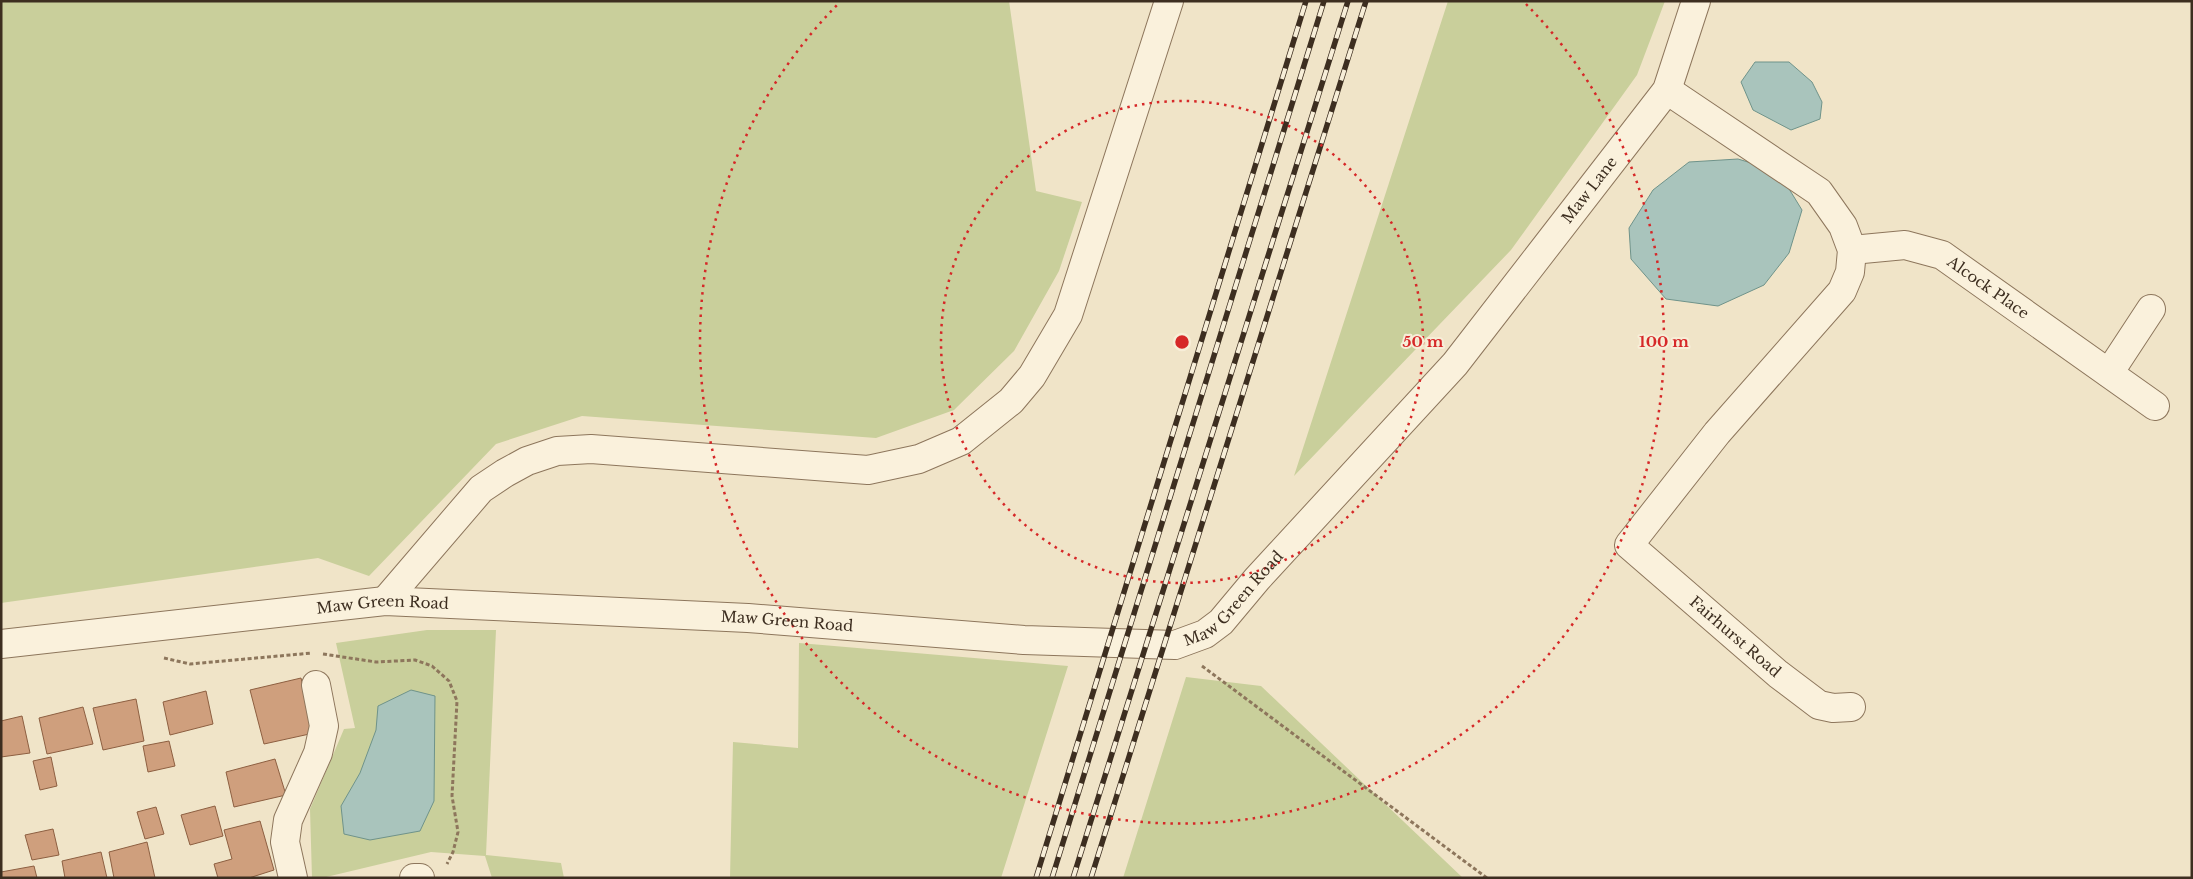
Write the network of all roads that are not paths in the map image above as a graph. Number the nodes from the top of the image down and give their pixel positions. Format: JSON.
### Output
{"nodes":[{"id":1,"x":1169,"y":1,"type":"edge"},
{"id":2,"x":1696,"y":1,"type":"edge"},
{"id":3,"x":1667,"y":90,"type":"junction"},
{"id":4,"x":1852,"y":250,"type":"junction"},
{"id":5,"x":2151,"y":310,"type":"dead end"},
{"id":6,"x":1455,"y":364,"type":"joint"},
{"id":7,"x":2109,"y":373,"type":"junction"},
{"id":8,"x":2155,"y":406,"type":"dead end"},
{"id":9,"x":386,"y":601,"type":"junction"},
{"id":10,"x":1,"y":644,"type":"edge"},
{"id":11,"x":316,"y":685,"type":"dead end"},
{"id":12,"x":1850,"y":707,"type":"dead end"},
{"id":13,"x":293,"y":878,"type":"edge"},
{"id":14,"x":414,"y":878,"type":"edge"},
{"id":15,"x":420,"y":878,"type":"edge"}],
"edges":[{"from":1,"to":9,"type":"street"},
{"from":2,"to":3,"type":"street","name":"Maw Lane"},
{"from":3,"to":4,"type":"street"},
{"from":3,"to":6,"type":"street","name":"Maw Lane"},
{"from":4,"to":7,"type":"street","name":"Alcock Place"},
{"from":4,"to":12,"type":"street","name":"Fairhurst Road"},
{"from":5,"to":7,"type":"street"},
{"from":6,"to":9,"type":"street","name":"Maw Green Road"},
{"from":7,"to":8,"type":"street","name":"Alcock Place"},
{"from":9,"to":10,"type":"street","name":"Maw Green Road"},
{"from":11,"to":13,"type":"street"},
{"from":14,"to":15,"type":"street"}]}
